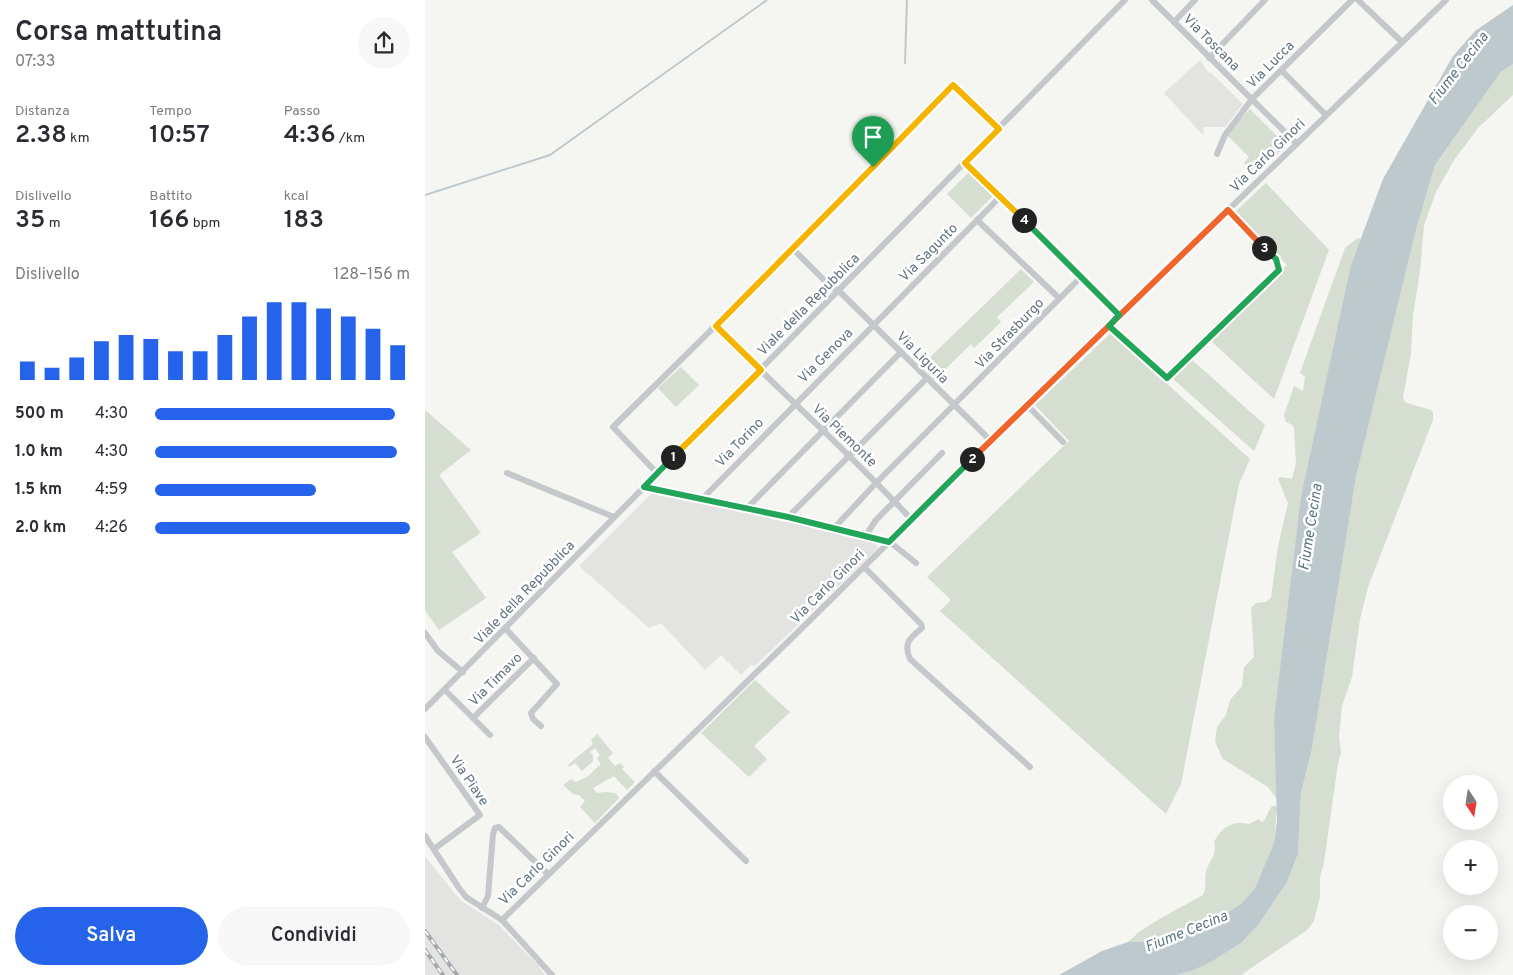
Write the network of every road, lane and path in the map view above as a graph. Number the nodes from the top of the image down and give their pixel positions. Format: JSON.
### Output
{"nodes":[{"id":1,"x":1125,"y":0,"type":"edge"},
{"id":2,"x":1152,"y":0,"type":"edge"},
{"id":3,"x":1195,"y":0,"type":"edge"},
{"id":4,"x":1265,"y":0,"type":"edge"},
{"id":5,"x":1352,"y":0,"type":"edge"},
{"id":6,"x":1358,"y":0,"type":"edge"},
{"id":7,"x":1445,"y":0,"type":"edge"},
{"id":8,"x":1173,"y":22,"type":"junction"},
{"id":9,"x":1402,"y":42,"type":"junction"},
{"id":10,"x":1209,"y":58,"type":"junction"},
{"id":11,"x":1281,"y":70,"type":"junction"},
{"id":12,"x":1252,"y":99,"type":"junction"},
{"id":13,"x":1326,"y":115,"type":"junction"},
{"id":14,"x":999,"y":129,"type":"junction"},
{"id":15,"x":1297,"y":144,"type":"junction"},
{"id":16,"x":1217,"y":154,"type":"dead end"},
{"id":17,"x":965,"y":163,"type":"junction"},
{"id":18,"x":1000,"y":197,"type":"junction"},
{"id":19,"x":1228,"y":210,"type":"junction"},
{"id":20,"x":977,"y":220,"type":"junction"},
{"id":21,"x":793,"y":249,"type":"junction"},
{"id":22,"x":1081,"y":277,"type":"junction"},
{"id":23,"x":839,"y":291,"type":"junction"},
{"id":24,"x":1059,"y":298,"type":"junction"},
{"id":25,"x":1119,"y":315,"type":"junction"},
{"id":26,"x":873,"y":325,"type":"junction"},
{"id":27,"x":716,"y":326,"type":"junction"},
{"id":28,"x":1109,"y":326,"type":"junction"},
{"id":29,"x":901,"y":352,"type":"junction"},
{"id":30,"x":761,"y":370,"type":"junction"},
{"id":31,"x":927,"y":378,"type":"junction"},
{"id":32,"x":795,"y":404,"type":"junction"},
{"id":33,"x":955,"y":406,"type":"junction"},
{"id":34,"x":1028,"y":406,"type":"junction"},
{"id":35,"x":824,"y":432,"type":"junction"},
{"id":36,"x":991,"y":441,"type":"junction"},
{"id":37,"x":1063,"y":442,"type":"dead end"},
{"id":38,"x":942,"y":453,"type":"dead end"},
{"id":39,"x":850,"y":457,"type":"junction"},
{"id":40,"x":659,"y":472,"type":"junction"},
{"id":41,"x":507,"y":473,"type":"dead end"},
{"id":42,"x":876,"y":483,"type":"junction"},
{"id":43,"x":644,"y":487,"type":"junction"},
{"id":44,"x":702,"y":499,"type":"junction"},
{"id":45,"x":894,"y":500,"type":"junction"},
{"id":46,"x":747,"y":508,"type":"junction"},
{"id":47,"x":614,"y":517,"type":"junction"},
{"id":48,"x":788,"y":517,"type":"junction"},
{"id":49,"x":911,"y":519,"type":"junction"},
{"id":50,"x":834,"y":528,"type":"junction"},
{"id":51,"x":866,"y":535,"type":"junction"},
{"id":52,"x":889,"y":542,"type":"junction"},
{"id":53,"x":915,"y":563,"type":"dead end"},
{"id":54,"x":864,"y":567,"type":"junction"},
{"id":55,"x":505,"y":628,"type":"junction"},
{"id":56,"x":425,"y":633,"type":"edge"},
{"id":57,"x":534,"y":658,"type":"junction"},
{"id":58,"x":463,"y":672,"type":"junction"},
{"id":59,"x":445,"y":690,"type":"junction"},
{"id":60,"x":425,"y":709,"type":"edge"},
{"id":61,"x":473,"y":718,"type":"junction"},
{"id":62,"x":541,"y":726,"type":"dead end"},
{"id":63,"x":490,"y":735,"type":"dead end"},
{"id":64,"x":425,"y":737,"type":"edge"},
{"id":65,"x":1030,"y":767,"type":"dead end"},
{"id":66,"x":654,"y":771,"type":"junction"},
{"id":67,"x":425,"y":836,"type":"edge"},
{"id":68,"x":434,"y":849,"type":"junction"},
{"id":69,"x":746,"y":861,"type":"dead end"},
{"id":70,"x":548,"y":874,"type":"junction"},
{"id":71,"x":482,"y":908,"type":"junction"},
{"id":72,"x":501,"y":920,"type":"junction"},
{"id":73,"x":552,"y":975,"type":"edge"}],
"edges":[{"from":1,"to":14,"type":"street","name":"Viale della Repubblica"},
{"from":2,"to":8,"type":"street","name":"Via Toscana"},
{"from":3,"to":8,"type":"street"},
{"from":4,"to":10,"type":"street"},
{"from":5,"to":11,"type":"street","name":"Via Lucca"},
{"from":6,"to":9,"type":"street"},
{"from":7,"to":9,"type":"street","name":"Via Carlo Ginori"},
{"from":8,"to":10,"type":"street","name":"Via Toscana"},
{"from":9,"to":13,"type":"street","name":"Via Carlo Ginori"},
{"from":10,"to":12,"type":"street","name":"Via Toscana"},
{"from":11,"to":12,"type":"street","name":"Via Lucca"},
{"from":11,"to":13,"type":"street"},
{"from":12,"to":15,"type":"street","name":"Via Toscana"},
{"from":12,"to":16,"type":"street","name":"Via Lucca"},
{"from":13,"to":15,"type":"street","name":"Via Carlo Ginori"},
{"from":14,"to":17,"type":"street","name":"Viale della Repubblica"},
{"from":14,"to":21,"type":"street"},
{"from":15,"to":19,"type":"street","name":"Via Carlo Ginori"},
{"from":17,"to":18,"type":"street"},
{"from":17,"to":23,"type":"street","name":"Viale della Repubblica"},
{"from":18,"to":20,"type":"street","name":"Via Sagunto"},
{"from":18,"to":22,"type":"street"},
{"from":19,"to":25,"type":"street","name":"Via Carlo Ginori"},
{"from":19,"to":28,"type":"street"},
{"from":20,"to":24,"type":"street"},
{"from":20,"to":26,"type":"street","name":"Via Sagunto"},
{"from":21,"to":23,"type":"street","name":"Via Liguria"},
{"from":21,"to":27,"type":"street"},
{"from":22,"to":24,"type":"street","name":"Via Strasburgo"},
{"from":22,"to":25,"type":"street"},
{"from":23,"to":26,"type":"street","name":"Via Liguria"},
{"from":23,"to":30,"type":"street","name":"Viale della Repubblica"},
{"from":24,"to":33,"type":"street","name":"Via Strasburgo"},
{"from":25,"to":28,"type":"street","name":"Via Carlo Ginori"},
{"from":26,"to":29,"type":"street","name":"Via Liguria"},
{"from":26,"to":32,"type":"street","name":"Via Genova"},
{"from":27,"to":30,"type":"street","name":"Via Piemonte"},
{"from":27,"to":40,"type":"street"},
{"from":28,"to":34,"type":"street","name":"Via Carlo Ginori"},
{"from":29,"to":31,"type":"street","name":"Via Liguria"},
{"from":29,"to":35,"type":"street"},
{"from":30,"to":32,"type":"street","name":"Via Piemonte"},
{"from":30,"to":40,"type":"street","name":"Viale della Repubblica"},
{"from":31,"to":33,"type":"street","name":"Via Liguria"},
{"from":31,"to":39,"type":"street"},
{"from":32,"to":35,"type":"street","name":"Via Piemonte"},
{"from":32,"to":44,"type":"street","name":"Via Torino"},
{"from":33,"to":36,"type":"street","name":"Via Liguria"},
{"from":33,"to":42,"type":"street","name":"Via Strasburgo"},
{"from":34,"to":36,"type":"street","name":"Via Carlo Ginori"},
{"from":34,"to":37,"type":"street"},
{"from":35,"to":39,"type":"street","name":"Via Piemonte"},
{"from":35,"to":46,"type":"street"},
{"from":36,"to":49,"type":"street","name":"Via Carlo Ginori"},
{"from":38,"to":45,"type":"street"},
{"from":39,"to":42,"type":"street","name":"Via Piemonte"},
{"from":39,"to":48,"type":"street"},
{"from":40,"to":43,"type":"street","name":"Viale della Repubblica"},
{"from":41,"to":47,"type":"street"},
{"from":42,"to":45,"type":"street","name":"Via Piemonte"},
{"from":42,"to":50,"type":"street","name":"Via Strasburgo"},
{"from":43,"to":44,"type":"street"},
{"from":43,"to":47,"type":"street","name":"Viale della Repubblica"},
{"from":44,"to":46,"type":"street"},
{"from":45,"to":49,"type":"street","name":"Via Piemonte"},
{"from":45,"to":51,"type":"street"},
{"from":46,"to":48,"type":"street"},
{"from":47,"to":55,"type":"street","name":"Viale della Repubblica"},
{"from":48,"to":50,"type":"street"},
{"from":49,"to":52,"type":"street","name":"Via Carlo Ginori"},
{"from":50,"to":51,"type":"street"},
{"from":51,"to":52,"type":"street"},
{"from":52,"to":53,"type":"street"},
{"from":52,"to":54,"type":"street","name":"Via Carlo Ginori"},
{"from":54,"to":65,"type":"street"},
{"from":54,"to":66,"type":"street","name":"Via Carlo Ginori"},
{"from":55,"to":57,"type":"street"},
{"from":55,"to":58,"type":"street","name":"Viale della Repubblica"},
{"from":56,"to":58,"type":"street"},
{"from":57,"to":61,"type":"street","name":"Via Timavo"},
{"from":57,"to":62,"type":"street"},
{"from":58,"to":59,"type":"street","name":"Viale della Repubblica"},
{"from":59,"to":60,"type":"street","name":"Viale della Repubblica"},
{"from":59,"to":61,"type":"street"},
{"from":61,"to":63,"type":"street"},
{"from":64,"to":68,"type":"street","name":"Via Piave"},
{"from":66,"to":69,"type":"street"},
{"from":66,"to":70,"type":"street","name":"Via Carlo Ginori"},
{"from":67,"to":68,"type":"street","name":"Via Carlo Ginori"},
{"from":68,"to":71,"type":"street","name":"Via Carlo Ginori"},
{"from":70,"to":71,"type":"street"},
{"from":70,"to":72,"type":"street","name":"Via Carlo Ginori"},
{"from":71,"to":72,"type":"street","name":"Via Carlo Ginori"},
{"from":72,"to":73,"type":"street"}]}
